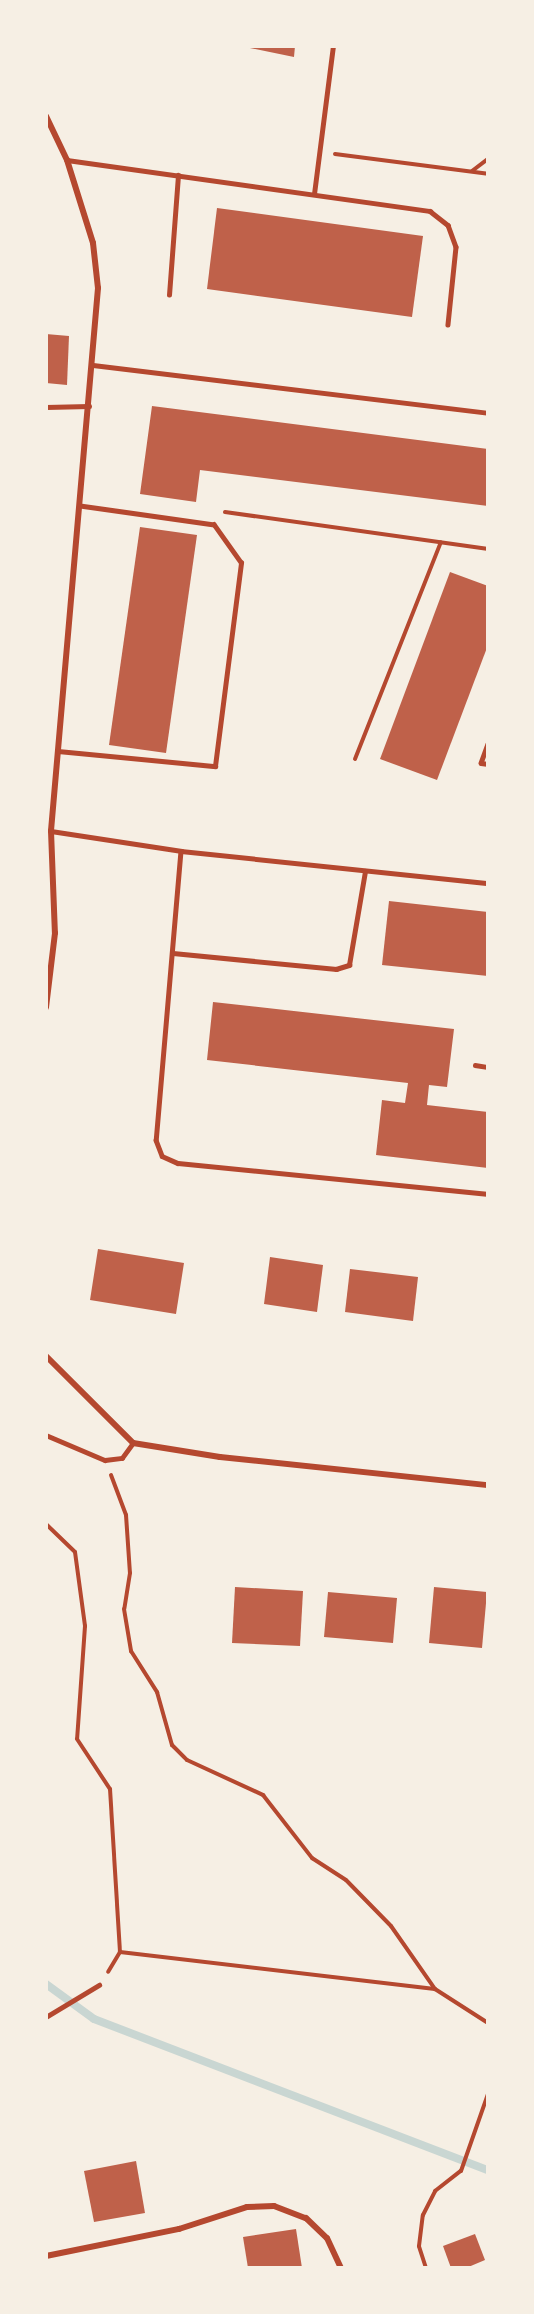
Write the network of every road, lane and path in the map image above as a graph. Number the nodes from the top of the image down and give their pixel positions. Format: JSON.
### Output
{"nodes":[{"id":1,"x":333,"y":46,"type":"edge"},
{"id":2,"x":46,"y":116,"type":"edge"},
{"id":3,"x":320,"y":153,"type":"junction"},
{"id":4,"x":488,"y":159,"type":"edge"},
{"id":5,"x":68,"y":160,"type":"junction"},
{"id":6,"x":471,"y":172,"type":"junction"},
{"id":7,"x":488,"y":174,"type":"edge"},
{"id":8,"x":178,"y":175,"type":"junction"},
{"id":9,"x":314,"y":194,"type":"junction"},
{"id":10,"x":169,"y":295,"type":"dead end"},
{"id":11,"x":448,"y":325,"type":"dead end"},
{"id":12,"x":93,"y":365,"type":"junction"},
{"id":13,"x":89,"y":406,"type":"junction"},
{"id":14,"x":46,"y":407,"type":"edge"},
{"id":15,"x":488,"y":413,"type":"edge"},
{"id":16,"x":80,"y":506,"type":"junction"},
{"id":17,"x":214,"y":525,"type":"junction"},
{"id":18,"x":441,"y":542,"type":"junction"},
{"id":19,"x":488,"y":549,"type":"edge"},
{"id":20,"x":488,"y":744,"type":"edge"},
{"id":21,"x":58,"y":751,"type":"junction"},
{"id":22,"x":355,"y":759,"type":"dead end"},
{"id":23,"x":488,"y":764,"type":"edge"},
{"id":24,"x":51,"y":831,"type":"junction"},
{"id":25,"x":49,"y":845,"type":"edge"},
{"id":26,"x":181,"y":850,"type":"junction"},
{"id":27,"x":365,"y":871,"type":"junction"},
{"id":28,"x":488,"y":883,"type":"edge"},
{"id":29,"x":173,"y":953,"type":"junction"},
{"id":30,"x":46,"y":1007,"type":"edge"},
{"id":31,"x":475,"y":1065,"type":"dead end"},
{"id":32,"x":488,"y":1067,"type":"edge"},
{"id":33,"x":488,"y":1194,"type":"edge"},
{"id":34,"x":46,"y":1356,"type":"edge"},
{"id":35,"x":46,"y":1435,"type":"edge"},
{"id":36,"x":134,"y":1443,"type":"junction"},
{"id":37,"x":105,"y":1460,"type":"junction"},
{"id":38,"x":488,"y":1485,"type":"edge"},
{"id":39,"x":46,"y":1524,"type":"edge"},
{"id":40,"x":120,"y":1953,"type":"junction"},
{"id":41,"x":99,"y":1985,"type":"joint"},
{"id":42,"x":435,"y":1989,"type":"junction"},
{"id":43,"x":46,"y":2017,"type":"edge"},
{"id":44,"x":488,"y":2023,"type":"edge"},
{"id":45,"x":488,"y":2094,"type":"edge"},
{"id":46,"x":46,"y":2256,"type":"edge"},
{"id":47,"x":341,"y":2268,"type":"edge"},
{"id":48,"x":426,"y":2268,"type":"edge"}],
"edges":[{"from":1,"to":3,"type":"lane"},
{"from":2,"to":5,"type":"street"},
{"from":3,"to":6,"type":"path"},
{"from":3,"to":9,"type":"lane"},
{"from":4,"to":6,"type":"path"},
{"from":5,"to":8,"type":"lane"},
{"from":5,"to":12,"type":"street"},
{"from":6,"to":7,"type":"path"},
{"from":8,"to":9,"type":"lane"},
{"from":8,"to":10,"type":"lane"},
{"from":9,"to":11,"type":"lane"},
{"from":12,"to":13,"type":"street"},
{"from":12,"to":15,"type":"lane"},
{"from":13,"to":14,"type":"lane"},
{"from":13,"to":16,"type":"street"},
{"from":16,"to":17,"type":"lane"},
{"from":16,"to":21,"type":"street"},
{"from":17,"to":18,"type":"path"},
{"from":17,"to":21,"type":"lane"},
{"from":18,"to":19,"type":"path"},
{"from":18,"to":22,"type":"path"},
{"from":20,"to":23,"type":"lane"},
{"from":21,"to":24,"type":"street"},
{"from":24,"to":25,"type":"street"},
{"from":24,"to":26,"type":"lane"},
{"from":25,"to":30,"type":"street"},
{"from":26,"to":27,"type":"lane"},
{"from":26,"to":29,"type":"lane"},
{"from":27,"to":28,"type":"lane"},
{"from":27,"to":29,"type":"lane"},
{"from":29,"to":33,"type":"lane"},
{"from":31,"to":32,"type":"lane"},
{"from":34,"to":36,"type":"street"},
{"from":35,"to":37,"type":"lane"},
{"from":36,"to":37,"type":"lane"},
{"from":36,"to":38,"type":"street"},
{"from":37,"to":42,"type":"path"},
{"from":39,"to":40,"type":"path"},
{"from":40,"to":41,"type":"path"},
{"from":40,"to":42,"type":"path"},
{"from":41,"to":43,"type":"lane"},
{"from":42,"to":44,"type":"path"},
{"from":45,"to":48,"type":"path"},
{"from":46,"to":47,"type":"street"}]}
